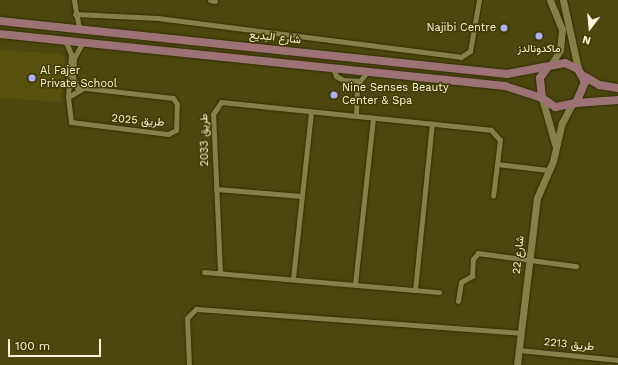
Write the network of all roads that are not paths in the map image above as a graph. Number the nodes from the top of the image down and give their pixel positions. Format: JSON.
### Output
{"nodes":[{"id":1,"x":74,"y":0,"type":"edge"},
{"id":2,"x":479,"y":0,"type":"edge"},
{"id":3,"x":550,"y":0,"type":"edge"},
{"id":4,"x":563,"y":0,"type":"edge"},
{"id":5,"x":75,"y":14,"type":"junction"},
{"id":6,"x":0,"y":21,"type":"edge"},
{"id":7,"x":78,"y":28,"type":"junction"},
{"id":8,"x":0,"y":34,"type":"edge"},
{"id":9,"x":65,"y":40,"type":"junction"},
{"id":10,"x":83,"y":42,"type":"junction"},
{"id":11,"x":549,"y":66,"type":"junction"},
{"id":12,"x":333,"y":68,"type":"junction"},
{"id":13,"x":367,"y":72,"type":"junction"},
{"id":14,"x":580,"y":72,"type":"junction"},
{"id":15,"x":358,"y":81,"type":"junction"},
{"id":16,"x":618,"y":88,"type":"edge"},
{"id":17,"x":82,"y":89,"type":"junction"},
{"id":18,"x":68,"y":96,"type":"junction"},
{"id":19,"x":542,"y":98,"type":"junction"},
{"id":20,"x":618,"y":100,"type":"edge"},
{"id":21,"x":574,"y":105,"type":"junction"},
{"id":22,"x":312,"y":112,"type":"junction"},
{"id":23,"x":356,"y":116,"type":"junction"},
{"id":24,"x":373,"y":118,"type":"junction"},
{"id":25,"x":432,"y":124,"type":"junction"},
{"id":26,"x":556,"y":151,"type":"junction"},
{"id":27,"x":497,"y":164,"type":"junction"},
{"id":28,"x":548,"y":170,"type":"junction"},
{"id":29,"x":216,"y":189,"type":"junction"},
{"id":30,"x":302,"y":196,"type":"junction"},
{"id":31,"x":493,"y":196,"type":"dead end"},
{"id":32,"x":530,"y":260,"type":"junction"},
{"id":33,"x":576,"y":266,"type":"dead end"},
{"id":34,"x":204,"y":272,"type":"dead end"},
{"id":35,"x":220,"y":272,"type":"junction"},
{"id":36,"x":293,"y":278,"type":"junction"},
{"id":37,"x":355,"y":284,"type":"junction"},
{"id":38,"x":415,"y":290,"type":"junction"},
{"id":39,"x":439,"y":292,"type":"dead end"},
{"id":40,"x":458,"y":301,"type":"dead end"},
{"id":41,"x":520,"y":333,"type":"junction"},
{"id":42,"x":519,"y":350,"type":"junction"},
{"id":43,"x":618,"y":360,"type":"edge"},
{"id":44,"x":189,"y":365,"type":"edge"},
{"id":45,"x":517,"y":365,"type":"edge"}],
"edges":[{"from":1,"to":5,"type":"street"},
{"from":2,"to":5,"type":"street"},
{"from":3,"to":11,"type":"street"},
{"from":4,"to":14,"type":"street"},
{"from":5,"to":7,"type":"street"},
{"from":6,"to":7,"type":"main road","name":"شارع البديع"},
{"from":7,"to":11,"type":"main road","name":"شارع البديع"},
{"from":8,"to":9,"type":"main road"},
{"from":9,"to":10,"type":"main road"},
{"from":9,"to":18,"type":"street","name":"طريق 2025"},
{"from":10,"to":12,"type":"main road"},
{"from":10,"to":17,"type":"street"},
{"from":11,"to":14,"type":"main road"},
{"from":11,"to":19,"type":"main road"},
{"from":12,"to":13,"type":"main road"},
{"from":12,"to":15,"type":"street"},
{"from":13,"to":15,"type":"street"},
{"from":13,"to":19,"type":"main road"},
{"from":14,"to":16,"type":"main road"},
{"from":14,"to":21,"type":"main road"},
{"from":15,"to":23,"type":"street"},
{"from":17,"to":18,"type":"street"},
{"from":17,"to":18,"type":"street","name":"طريق 2025"},
{"from":19,"to":21,"type":"main road"},
{"from":19,"to":26,"type":"street"},
{"from":20,"to":21,"type":"main road"},
{"from":21,"to":26,"type":"street","name":"شارع 22"},
{"from":22,"to":23,"type":"street","name":"طريق 2033"},
{"from":22,"to":29,"type":"street","name":"طريق 2033"},
{"from":22,"to":30,"type":"street"},
{"from":23,"to":24,"type":"street","name":"طريق 2033"},
{"from":24,"to":25,"type":"street","name":"طريق 2033"},
{"from":24,"to":37,"type":"street"},
{"from":25,"to":27,"type":"street","name":"طريق 2033"},
{"from":25,"to":38,"type":"street"},
{"from":26,"to":28,"type":"street","name":"شارع 22"},
{"from":27,"to":28,"type":"street"},
{"from":27,"to":31,"type":"street","name":"طريق 2033"},
{"from":28,"to":32,"type":"street","name":"شارع 22"},
{"from":29,"to":30,"type":"street"},
{"from":29,"to":35,"type":"street","name":"طريق 2033"},
{"from":30,"to":36,"type":"street"},
{"from":32,"to":33,"type":"street"},
{"from":32,"to":40,"type":"street"},
{"from":32,"to":41,"type":"street","name":"شارع 22"},
{"from":34,"to":35,"type":"street"},
{"from":35,"to":36,"type":"street"},
{"from":36,"to":37,"type":"street"},
{"from":37,"to":38,"type":"street"},
{"from":38,"to":39,"type":"street"},
{"from":41,"to":42,"type":"street","name":"شارع 22"},
{"from":41,"to":44,"type":"street"},
{"from":42,"to":43,"type":"street","name":"طريق 2213"},
{"from":42,"to":45,"type":"street","name":"شارع 22"}]}
